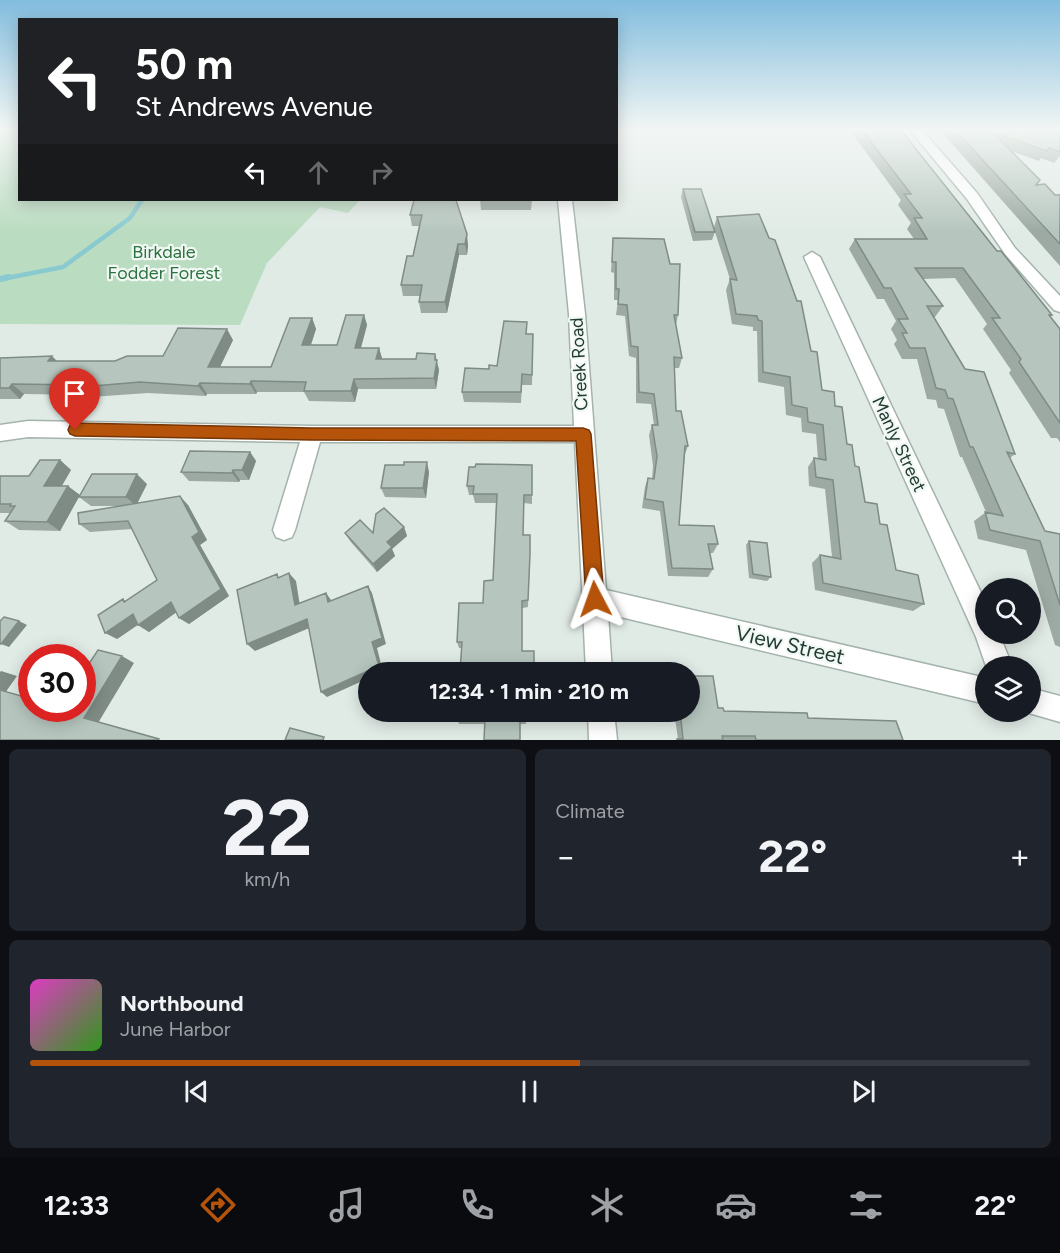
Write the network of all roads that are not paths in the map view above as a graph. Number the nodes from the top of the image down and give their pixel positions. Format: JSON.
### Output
{"nodes":[{"id":1,"x":944,"y":164,"type":"edge"},
{"id":2,"x":566,"y":201,"type":"edge"},
{"id":3,"x":812,"y":257,"type":"dead end"},
{"id":4,"x":1060,"y":306,"type":"edge"},
{"id":5,"x":0,"y":434,"type":"edge"},
{"id":6,"x":312,"y":434,"type":"junction"},
{"id":7,"x":583,"y":434,"type":"junction"},
{"id":8,"x":285,"y":530,"type":"dead end"},
{"id":9,"x":595,"y":599,"type":"junction"},
{"id":10,"x":975,"y":608,"type":"edge"},
{"id":11,"x":598,"y":662,"type":"edge"},
{"id":12,"x":975,"y":688,"type":"edge"},
{"id":13,"x":1041,"y":704,"type":"edge"},
{"id":14,"x":1060,"y":709,"type":"edge"},
{"id":15,"x":602,"y":722,"type":"edge"},
{"id":16,"x":603,"y":740,"type":"edge"}],
"edges":[{"from":1,"to":4,"type":"street"},
{"from":2,"to":7,"type":"street","name":"Creek Road"},
{"from":3,"to":10,"type":"street","name":"Manly Street"},
{"from":5,"to":6,"type":"street"},
{"from":6,"to":7,"type":"street"},
{"from":6,"to":8,"type":"street"},
{"from":7,"to":9,"type":"street","name":"Creek Road"},
{"from":9,"to":11,"type":"street","name":"Creek Road"},
{"from":9,"to":12,"type":"street","name":"View Street"},
{"from":13,"to":14,"type":"street"},
{"from":15,"to":16,"type":"street"}]}
